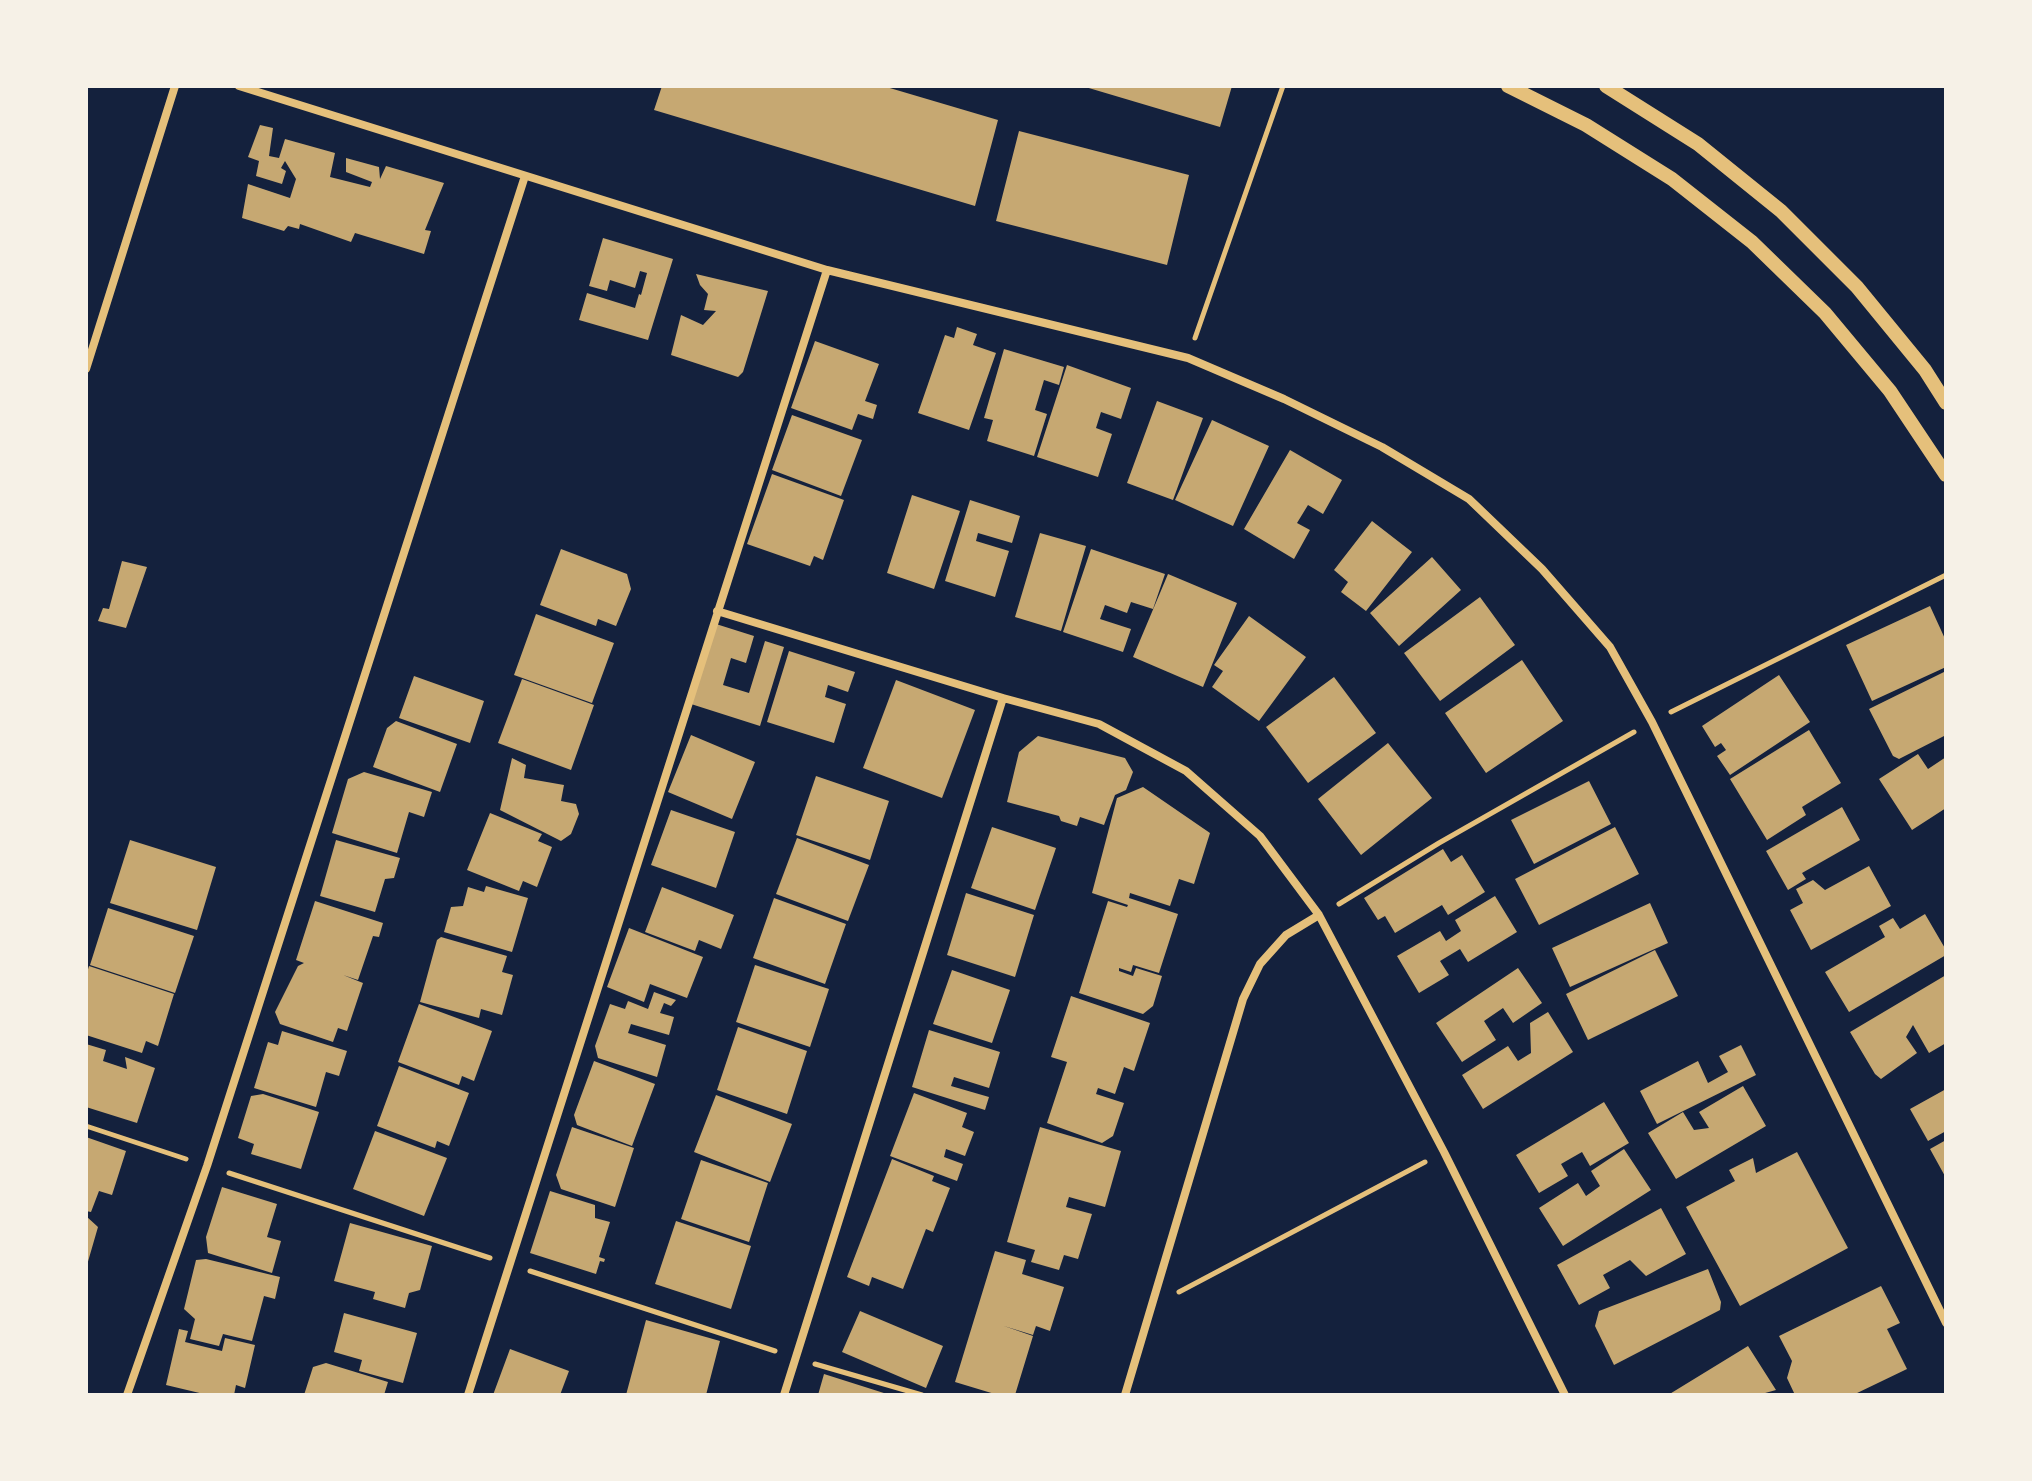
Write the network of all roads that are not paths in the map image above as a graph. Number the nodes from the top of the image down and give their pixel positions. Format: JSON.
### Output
{"nodes":[{"id":1,"x":175,"y":86,"type":"edge"},
{"id":2,"x":239,"y":86,"type":"edge"},
{"id":3,"x":1508,"y":86,"type":"edge"},
{"id":4,"x":1606,"y":86,"type":"edge"},
{"id":5,"x":525,"y":176,"type":"junction"},
{"id":6,"x":827,"y":270,"type":"junction"},
{"id":7,"x":86,"y":369,"type":"edge"},
{"id":8,"x":1946,"y":403,"type":"edge"},
{"id":9,"x":1946,"y":475,"type":"edge"},
{"id":10,"x":717,"y":611,"type":"junction"},
{"id":11,"x":1003,"y":698,"type":"junction"},
{"id":12,"x":1319,"y":915,"type":"junction"},
{"id":13,"x":1946,"y":1323,"type":"edge"},
{"id":14,"x":127,"y":1395,"type":"edge"},
{"id":15,"x":468,"y":1395,"type":"edge"},
{"id":16,"x":784,"y":1395,"type":"edge"},
{"id":17,"x":1125,"y":1395,"type":"edge"},
{"id":18,"x":1565,"y":1395,"type":"edge"}],
"edges":[{"from":1,"to":7,"type":"street"},
{"from":2,"to":5,"type":"street"},
{"from":3,"to":9,"type":"street"},
{"from":4,"to":8,"type":"street"},
{"from":5,"to":6,"type":"street"},
{"from":5,"to":14,"type":"street"},
{"from":6,"to":10,"type":"street"},
{"from":6,"to":13,"type":"street"},
{"from":10,"to":11,"type":"street"},
{"from":10,"to":15,"type":"street"},
{"from":11,"to":12,"type":"street"},
{"from":11,"to":16,"type":"street"},
{"from":12,"to":17,"type":"street"},
{"from":12,"to":18,"type":"street"}]}
